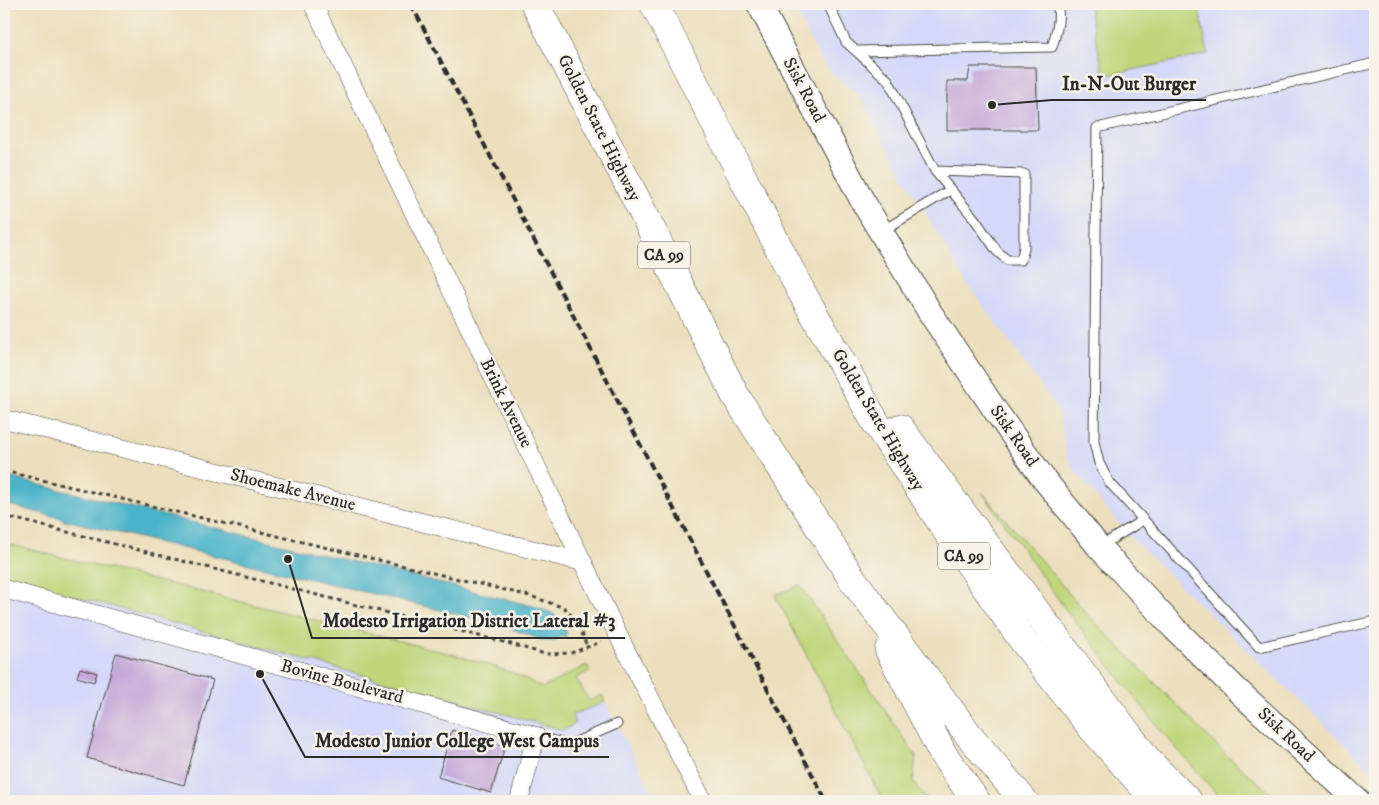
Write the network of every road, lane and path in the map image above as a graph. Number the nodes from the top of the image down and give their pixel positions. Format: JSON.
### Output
{"nodes":[{"id":1,"x":313,"y":4,"type":"edge"},
{"id":2,"x":535,"y":4,"type":"edge"},
{"id":3,"x":654,"y":4,"type":"edge"},
{"id":4,"x":828,"y":4,"type":"edge"},
{"id":5,"x":1057,"y":4,"type":"edge"},
{"id":6,"x":764,"y":5,"type":"edge"},
{"id":7,"x":857,"y":52,"type":"junction"},
{"id":8,"x":1375,"y":63,"type":"edge"},
{"id":9,"x":935,"y":171,"type":"junction"},
{"id":10,"x":950,"y":190,"type":"junction"},
{"id":11,"x":880,"y":232,"type":"junction"},
{"id":12,"x":801,"y":291,"type":"junction"},
{"id":13,"x":4,"y":419,"type":"edge"},
{"id":14,"x":4,"y":471,"type":"edge"},
{"id":15,"x":4,"y":516,"type":"edge"},
{"id":16,"x":1143,"y":520,"type":"junction"},
{"id":17,"x":1099,"y":547,"type":"junction"},
{"id":18,"x":583,"y":562,"type":"junction"},
{"id":19,"x":853,"y":580,"type":"junction"},
{"id":20,"x":4,"y":589,"type":"edge"},
{"id":21,"x":1375,"y":621,"type":"edge"},
{"id":22,"x":618,"y":635,"type":"junction"},
{"id":23,"x":587,"y":647,"type":"junction"},
{"id":24,"x":617,"y":724,"type":"dead end"},
{"id":25,"x":536,"y":736,"type":"junction"},
{"id":26,"x":519,"y":801,"type":"edge"},
{"id":27,"x":703,"y":801,"type":"edge"},
{"id":28,"x":976,"y":801,"type":"edge"},
{"id":29,"x":1024,"y":801,"type":"edge"},
{"id":30,"x":1156,"y":801,"type":"edge"},
{"id":31,"x":1188,"y":801,"type":"edge"},
{"id":32,"x":1358,"y":801,"type":"edge"}],
"edges":[{"from":1,"to":18,"type":"street","name":"Brink Avenue"},
{"from":2,"to":19,"type":"highway","name":"Golden State Highway","number":"CA 99"},
{"from":3,"to":12,"type":"highway","name":"Golden State Highway","number":"CA 99"},
{"from":4,"to":7,"type":"lane"},
{"from":5,"to":7,"type":"lane"},
{"from":6,"to":11,"type":"main road","name":"Sisk Road"},
{"from":7,"to":9,"type":"lane"},
{"from":8,"to":16,"type":"lane"},
{"from":9,"to":10,"type":"lane"},
{"from":9,"to":10,"type":"lane"},
{"from":10,"to":11,"type":"lane"},
{"from":11,"to":17,"type":"main road","name":"Sisk Road"},
{"from":12,"to":30,"type":"highway","name":"Golden State Highway","number":"CA 99"},
{"from":12,"to":31,"type":"highway"},
{"from":13,"to":18,"type":"street","name":"Shoemake Avenue"},
{"from":14,"to":23,"type":"path"},
{"from":15,"to":23,"type":"path"},
{"from":16,"to":17,"type":"lane"},
{"from":16,"to":21,"type":"lane"},
{"from":17,"to":32,"type":"main road","name":"Sisk Road"},
{"from":18,"to":22,"type":"street","name":"Brink Avenue"},
{"from":19,"to":28,"type":"highway"},
{"from":19,"to":29,"type":"highway","name":"Golden State Highway","number":"CA 99"},
{"from":20,"to":25,"type":"street","name":"Bovine Boulevard"},
{"from":22,"to":23,"type":"path"},
{"from":22,"to":27,"type":"street","name":"Brink Avenue"},
{"from":24,"to":25,"type":"lane"},
{"from":25,"to":26,"type":"street"}]}
